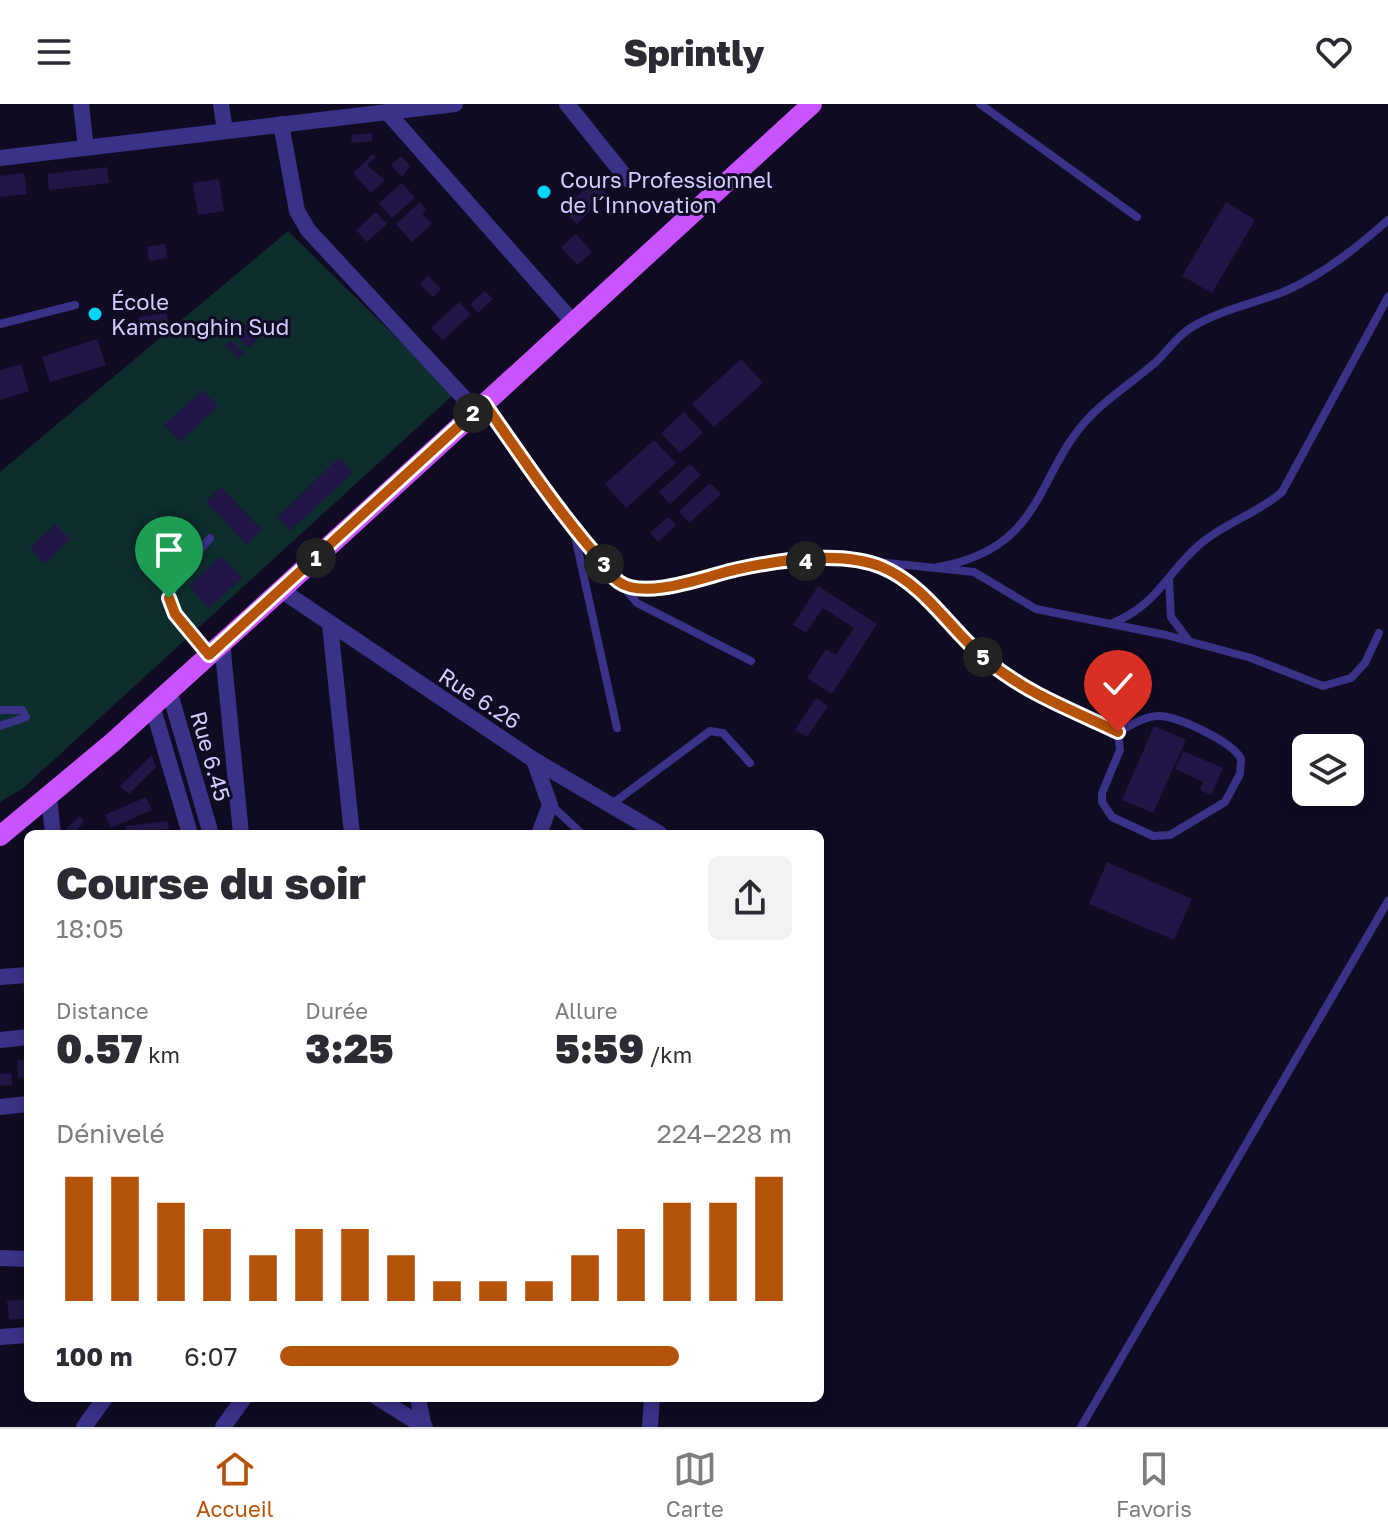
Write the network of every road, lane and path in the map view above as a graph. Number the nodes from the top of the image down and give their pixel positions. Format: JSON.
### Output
{"nodes":[{"id":1,"x":81,"y":104,"type":"edge"},
{"id":2,"x":221,"y":104,"type":"edge"},
{"id":3,"x":455,"y":104,"type":"edge"},
{"id":4,"x":567,"y":104,"type":"edge"},
{"id":5,"x":812,"y":104,"type":"edge"},
{"id":6,"x":980,"y":104,"type":"edge"},
{"id":7,"x":377,"y":111,"type":"edge"},
{"id":8,"x":281,"y":124,"type":"junction"},
{"id":9,"x":225,"y":131,"type":"junction"},
{"id":10,"x":86,"y":148,"type":"junction"},
{"id":11,"x":0,"y":158,"type":"edge"},
{"id":12,"x":627,"y":179,"type":"dead end"},
{"id":13,"x":1137,"y":217,"type":"dead end"},
{"id":14,"x":1388,"y":220,"type":"edge"},
{"id":15,"x":1388,"y":297,"type":"edge"},
{"id":16,"x":75,"y":305,"type":"dead end"},
{"id":17,"x":573,"y":322,"type":"junction"},
{"id":18,"x":0,"y":324,"type":"edge"},
{"id":19,"x":480,"y":407,"type":"junction"},
{"id":20,"x":573,"y":528,"type":"junction"},
{"id":21,"x":210,"y":538,"type":"dead end"},
{"id":22,"x":854,"y":560,"type":"junction"},
{"id":23,"x":938,"y":567,"type":"junction"},
{"id":24,"x":1169,"y":581,"type":"junction"},
{"id":25,"x":620,"y":583,"type":"junction"},
{"id":26,"x":281,"y":590,"type":"junction"},
{"id":27,"x":1112,"y":623,"type":"junction"},
{"id":28,"x":330,"y":625,"type":"junction"},
{"id":29,"x":1379,"y":633,"type":"dead end"},
{"id":30,"x":1189,"y":641,"type":"junction"},
{"id":31,"x":216,"y":648,"type":"junction"},
{"id":32,"x":751,"y":661,"type":"dead end"},
{"id":33,"x":169,"y":690,"type":"junction"},
{"id":34,"x":152,"y":705,"type":"junction"},
{"id":35,"x":0,"y":710,"type":"edge"},
{"id":36,"x":0,"y":726,"type":"edge"},
{"id":37,"x":617,"y":728,"type":"dead end"},
{"id":38,"x":1118,"y":732,"type":"junction"},
{"id":39,"x":534,"y":760,"type":"junction"},
{"id":40,"x":750,"y":763,"type":"dead end"},
{"id":41,"x":49,"y":797,"type":"junction"},
{"id":42,"x":550,"y":805,"type":"junction"},
{"id":43,"x":611,"y":805,"type":"junction"},
{"id":44,"x":53,"y":830,"type":"edge"},
{"id":45,"x":204,"y":830,"type":"edge"},
{"id":46,"x":205,"y":830,"type":"edge"},
{"id":47,"x":240,"y":830,"type":"edge"},
{"id":48,"x":352,"y":830,"type":"edge"},
{"id":49,"x":541,"y":830,"type":"edge"},
{"id":50,"x":578,"y":830,"type":"edge"},
{"id":51,"x":653,"y":830,"type":"edge"},
{"id":52,"x":0,"y":836,"type":"edge"},
{"id":53,"x":1388,"y":901,"type":"edge"},
{"id":54,"x":24,"y":975,"type":"edge"},
{"id":55,"x":0,"y":977,"type":"edge"},
{"id":56,"x":24,"y":1037,"type":"edge"},
{"id":57,"x":0,"y":1040,"type":"edge"},
{"id":58,"x":24,"y":1104,"type":"edge"},
{"id":59,"x":0,"y":1107,"type":"edge"},
{"id":60,"x":0,"y":1258,"type":"edge"},
{"id":61,"x":24,"y":1259,"type":"edge"},
{"id":62,"x":24,"y":1335,"type":"edge"},
{"id":63,"x":0,"y":1337,"type":"edge"},
{"id":64,"x":102,"y":1402,"type":"edge"},
{"id":65,"x":241,"y":1402,"type":"edge"},
{"id":66,"x":384,"y":1402,"type":"edge"},
{"id":67,"x":405,"y":1402,"type":"edge"},
{"id":68,"x":419,"y":1402,"type":"edge"},
{"id":69,"x":652,"y":1402,"type":"edge"},
{"id":70,"x":423,"y":1426,"type":"edge"},
{"id":71,"x":84,"y":1427,"type":"edge"},
{"id":72,"x":223,"y":1427,"type":"edge"},
{"id":73,"x":650,"y":1427,"type":"edge"},
{"id":74,"x":1081,"y":1427,"type":"edge"}],
"edges":[{"from":1,"to":10,"type":"street"},
{"from":2,"to":9,"type":"street"},
{"from":3,"to":7,"type":"street"},
{"from":4,"to":12,"type":"street"},
{"from":5,"to":17,"type":"main road"},
{"from":6,"to":13,"type":"lane"},
{"from":7,"to":8,"type":"street"},
{"from":7,"to":17,"type":"street"},
{"from":8,"to":9,"type":"street"},
{"from":8,"to":19,"type":"street"},
{"from":9,"to":10,"type":"street"},
{"from":10,"to":11,"type":"street"},
{"from":14,"to":23,"type":"lane"},
{"from":15,"to":24,"type":"lane"},
{"from":16,"to":18,"type":"lane"},
{"from":17,"to":19,"type":"main road"},
{"from":19,"to":20,"type":"lane"},
{"from":19,"to":26,"type":"main road"},
{"from":20,"to":25,"type":"lane"},
{"from":20,"to":37,"type":"lane"},
{"from":21,"to":31,"type":"lane"},
{"from":22,"to":23,"type":"lane"},
{"from":22,"to":25,"type":"lane"},
{"from":22,"to":38,"type":"lane"},
{"from":23,"to":27,"type":"lane"},
{"from":24,"to":27,"type":"lane"},
{"from":24,"to":30,"type":"lane"},
{"from":25,"to":32,"type":"lane"},
{"from":26,"to":28,"type":"street","name":"Rue 6.26"},
{"from":26,"to":31,"type":"main road"},
{"from":27,"to":30,"type":"lane"},
{"from":28,"to":39,"type":"street","name":"Rue 6.26"},
{"from":28,"to":48,"type":"street"},
{"from":29,"to":30,"type":"lane"},
{"from":31,"to":33,"type":"main road"},
{"from":31,"to":47,"type":"street"},
{"from":33,"to":34,"type":"main road"},
{"from":33,"to":46,"type":"street","name":"Rue 6.45"},
{"from":34,"to":41,"type":"main road"},
{"from":34,"to":45,"type":"street","name":"Rue 6.45"},
{"from":35,"to":36,"type":"lane"},
{"from":38,"to":38,"type":"lane"},
{"from":39,"to":42,"type":"street"},
{"from":39,"to":43,"type":"street","name":"Rue 6.26"},
{"from":40,"to":43,"type":"lane"},
{"from":41,"to":44,"type":"street"},
{"from":41,"to":52,"type":"main road"},
{"from":42,"to":49,"type":"street"},
{"from":42,"to":50,"type":"lane"},
{"from":43,"to":51,"type":"street","name":"Rue 6.26"},
{"from":53,"to":74,"type":"lane"},
{"from":54,"to":55,"type":"street"},
{"from":56,"to":57,"type":"street"},
{"from":58,"to":59,"type":"street"},
{"from":60,"to":61,"type":"street"},
{"from":62,"to":63,"type":"street"},
{"from":64,"to":71,"type":"street"},
{"from":65,"to":72,"type":"street"},
{"from":66,"to":70,"type":"street"},
{"from":67,"to":70,"type":"street"},
{"from":68,"to":70,"type":"street"},
{"from":69,"to":73,"type":"street"}]}
